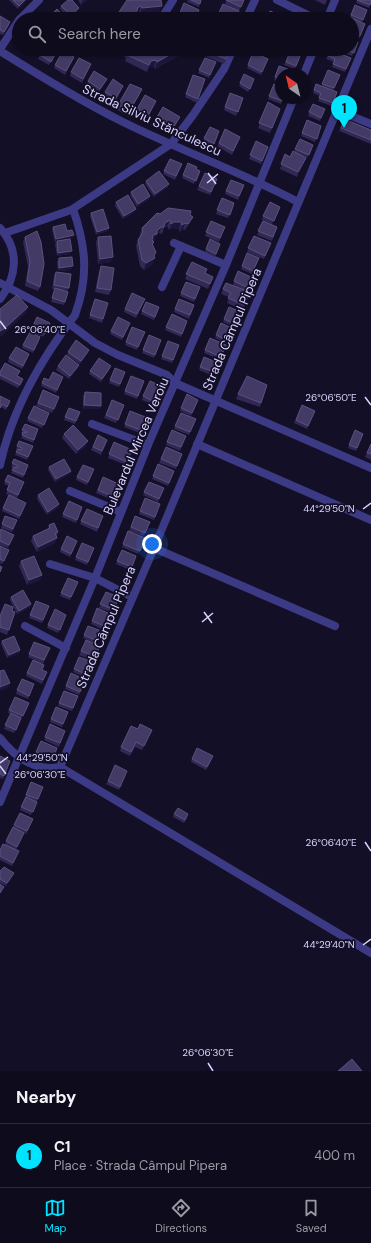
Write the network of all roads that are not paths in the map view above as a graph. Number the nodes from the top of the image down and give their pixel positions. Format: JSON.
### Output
{"nodes":[{"id":1,"x":39,"y":0,"type":"edge"},
{"id":2,"x":173,"y":0,"type":"edge"},
{"id":3,"x":254,"y":0,"type":"edge"},
{"id":4,"x":276,"y":0,"type":"edge"},
{"id":5,"x":335,"y":0,"type":"edge"},
{"id":6,"x":28,"y":12,"type":"edge"},
{"id":7,"x":165,"y":12,"type":"edge"},
{"id":8,"x":249,"y":12,"type":"edge"},
{"id":9,"x":301,"y":12,"type":"edge"},
{"id":10,"x":330,"y":12,"type":"edge"},
{"id":11,"x":371,"y":29,"type":"edge"},
{"id":12,"x":12,"y":32,"type":"edge"},
{"id":13,"x":0,"y":50,"type":"edge"},
{"id":14,"x":230,"y":56,"type":"edge"},
{"id":15,"x":311,"y":56,"type":"edge"},
{"id":16,"x":306,"y":68,"type":"edge"},
{"id":17,"x":292,"y":104,"type":"edge"},
{"id":18,"x":337,"y":110,"type":"junction"},
{"id":19,"x":371,"y":124,"type":"edge"},
{"id":20,"x":171,"y":144,"type":"junction"},
{"id":21,"x":259,"y":182,"type":"junction"},
{"id":22,"x":298,"y":202,"type":"junction"},
{"id":23,"x":72,"y":209,"type":"junction"},
{"id":24,"x":2,"y":231,"type":"edge"},
{"id":25,"x":226,"y":265,"type":"junction"},
{"id":26,"x":0,"y":283,"type":"edge"},
{"id":27,"x":162,"y":287,"type":"dead end"},
{"id":28,"x":9,"y":288,"type":"junction"},
{"id":29,"x":0,"y":299,"type":"edge"},
{"id":30,"x":69,"y":323,"type":"junction"},
{"id":31,"x":176,"y":383,"type":"junction"},
{"id":32,"x":216,"y":399,"type":"junction"},
{"id":33,"x":92,"y":424,"type":"dead end"},
{"id":34,"x":197,"y":444,"type":"junction"},
{"id":35,"x":148,"y":445,"type":"junction"},
{"id":36,"x":0,"y":465,"type":"edge"},
{"id":37,"x":371,"y":468,"type":"edge"},
{"id":38,"x":70,"y":491,"type":"dead end"},
{"id":39,"x":121,"y":512,"type":"junction"},
{"id":40,"x":371,"y":520,"type":"edge"},
{"id":41,"x":154,"y":548,"type":"junction"},
{"id":42,"x":50,"y":564,"type":"dead end"},
{"id":43,"x":95,"y":578,"type":"junction"},
{"id":44,"x":132,"y":597,"type":"junction"},
{"id":45,"x":25,"y":626,"type":"dead end"},
{"id":46,"x":335,"y":626,"type":"dead end"},
{"id":47,"x":66,"y":648,"type":"junction"},
{"id":48,"x":0,"y":738,"type":"edge"},
{"id":49,"x":18,"y":758,"type":"junction"},
{"id":50,"x":60,"y":767,"type":"junction"},
{"id":51,"x":0,"y":802,"type":"edge"},
{"id":52,"x":371,"y":953,"type":"edge"}],
"edges":[{"from":1,"to":6,"type":"street"},
{"from":2,"to":7,"type":"street"},
{"from":3,"to":8,"type":"street"},
{"from":4,"to":9,"type":"street"},
{"from":5,"to":10,"type":"street"},
{"from":11,"to":18,"type":"street","name":"Strada Câmpul Pipera"},
{"from":12,"to":13,"type":"street"},
{"from":13,"to":20,"type":"street","name":"Strada Silviu Stănculescu"},
{"from":14,"to":20,"type":"street"},
{"from":15,"to":16,"type":"street"},
{"from":17,"to":21,"type":"street","name":"Bulevardul Mircea Veroiu"},
{"from":18,"to":19,"type":"street"},
{"from":18,"to":22,"type":"street","name":"Strada Câmpul Pipera"},
{"from":20,"to":21,"type":"street","name":"Strada Silviu Stănculescu"},
{"from":20,"to":23,"type":"street"},
{"from":21,"to":22,"type":"street","name":"Strada Silviu Stănculescu"},
{"from":21,"to":25,"type":"street","name":"Bulevardul Mircea Veroiu"},
{"from":22,"to":32,"type":"street","name":"Strada Câmpul Pipera"},
{"from":23,"to":24,"type":"street"},
{"from":23,"to":30,"type":"street"},
{"from":24,"to":28,"type":"street"},
{"from":25,"to":27,"type":"street"},
{"from":25,"to":31,"type":"street","name":"Bulevardul Mircea Veroiu"},
{"from":26,"to":28,"type":"street"},
{"from":28,"to":29,"type":"street"},
{"from":28,"to":30,"type":"street"},
{"from":30,"to":31,"type":"street"},
{"from":30,"to":36,"type":"street"},
{"from":31,"to":32,"type":"street"},
{"from":31,"to":35,"type":"street","name":"Bulevardul Mircea Veroiu"},
{"from":32,"to":34,"type":"street","name":"Strada Câmpul Pipera"},
{"from":32,"to":37,"type":"street"},
{"from":33,"to":35,"type":"street"},
{"from":34,"to":40,"type":"street"},
{"from":34,"to":41,"type":"street","name":"Strada Câmpul Pipera"},
{"from":35,"to":39,"type":"street","name":"Bulevardul Mircea Veroiu"},
{"from":38,"to":39,"type":"street"},
{"from":39,"to":43,"type":"street","name":"Bulevardul Mircea Veroiu"},
{"from":41,"to":44,"type":"street","name":"Strada Câmpul Pipera"},
{"from":41,"to":46,"type":"street"},
{"from":42,"to":43,"type":"street"},
{"from":43,"to":44,"type":"street"},
{"from":43,"to":47,"type":"street","name":"Bulevardul Mircea Veroiu"},
{"from":44,"to":50,"type":"street","name":"Strada Câmpul Pipera"},
{"from":45,"to":47,"type":"street"},
{"from":47,"to":49,"type":"street","name":"Bulevardul Mircea Veroiu"},
{"from":48,"to":49,"type":"street"},
{"from":49,"to":50,"type":"street"},
{"from":49,"to":51,"type":"street","name":"Bulevardul Mircea Veroiu"},
{"from":50,"to":52,"type":"street"}]}
